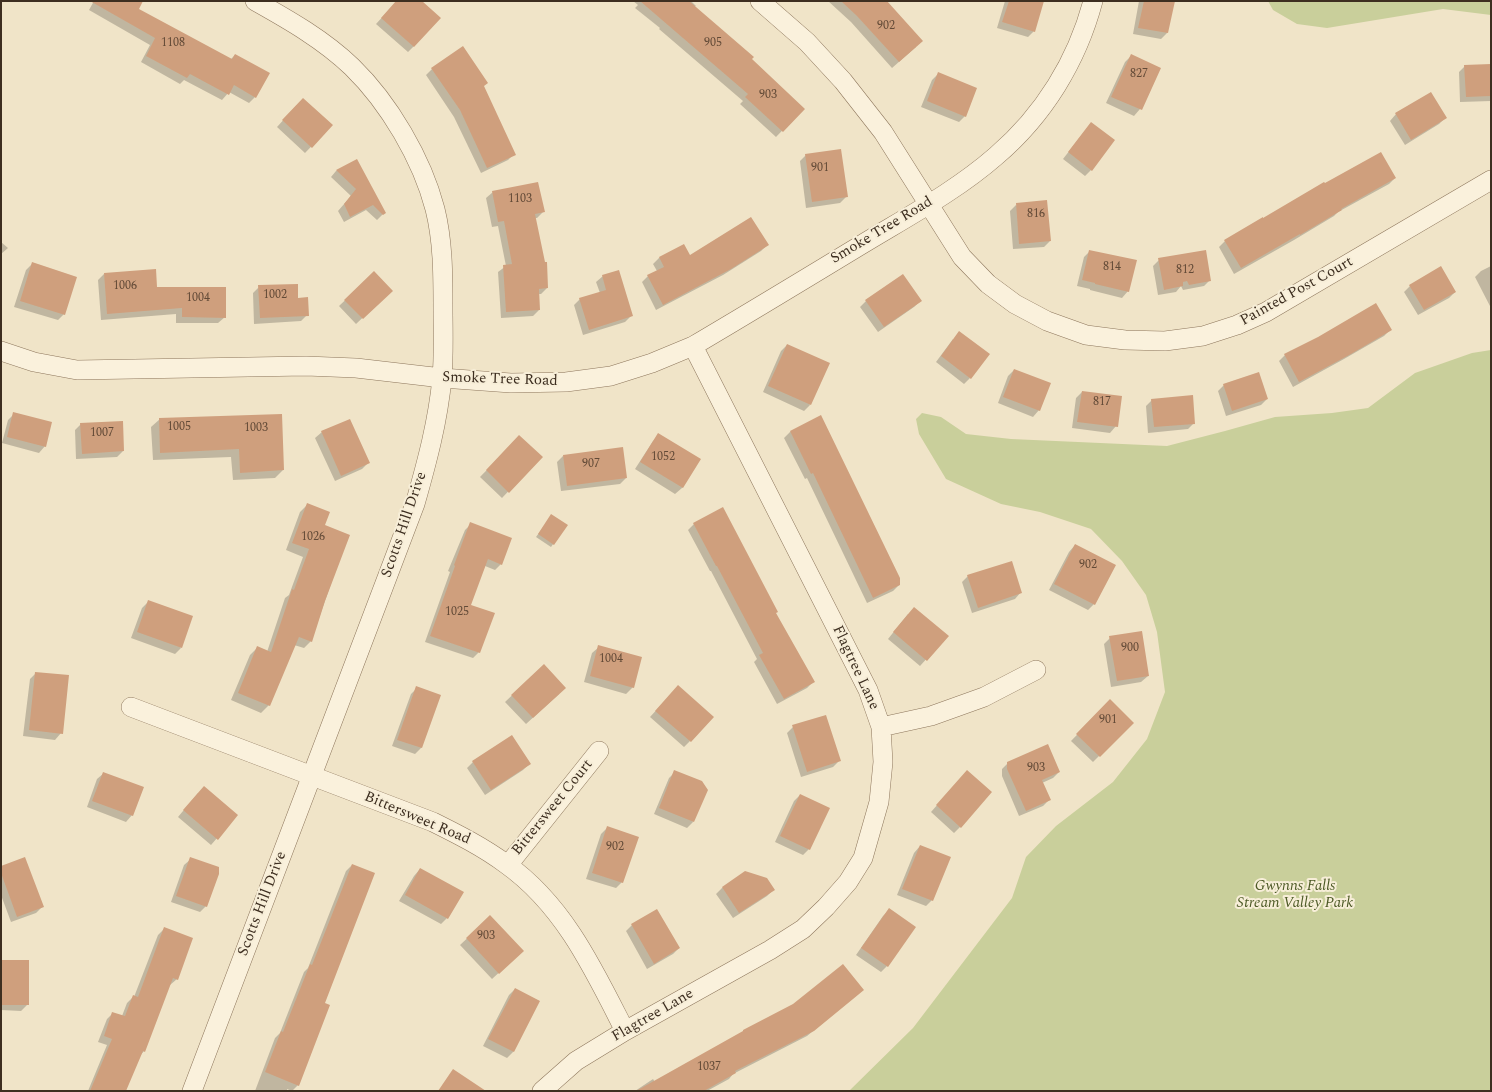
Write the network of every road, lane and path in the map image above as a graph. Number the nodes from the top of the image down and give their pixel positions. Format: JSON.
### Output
{"nodes":[{"id":1,"x":255,"y":1,"type":"edge"},
{"id":2,"x":760,"y":1,"type":"edge"},
{"id":3,"x":1093,"y":1,"type":"edge"},
{"id":4,"x":1491,"y":180,"type":"edge"},
{"id":5,"x":928,"y":204,"type":"junction"},
{"id":6,"x":693,"y":346,"type":"junction"},
{"id":7,"x":1,"y":351,"type":"edge"},
{"id":8,"x":442,"y":378,"type":"junction"},
{"id":9,"x":1036,"y":670,"type":"dead end"},
{"id":10,"x":131,"y":707,"type":"dead end"},
{"id":11,"x":882,"y":727,"type":"junction"},
{"id":12,"x":599,"y":751,"type":"dead end"},
{"id":13,"x":312,"y":775,"type":"junction"},
{"id":14,"x":508,"y":865,"type":"junction"},
{"id":15,"x":625,"y":1031,"type":"junction"},
{"id":16,"x":192,"y":1091,"type":"edge"},
{"id":17,"x":542,"y":1091,"type":"edge"}],
"edges":[{"from":1,"to":8,"type":"street","name":"Scotts Hill Drive"},
{"from":2,"to":5,"type":"street","name":"Painted Post Court"},
{"from":3,"to":5,"type":"street","name":"Smoke Tree Road"},
{"from":4,"to":5,"type":"street","name":"Painted Post Court"},
{"from":5,"to":6,"type":"street","name":"Smoke Tree Road"},
{"from":6,"to":8,"type":"street","name":"Smoke Tree Road"},
{"from":6,"to":11,"type":"street","name":"Flagtree Lane"},
{"from":7,"to":8,"type":"street","name":"Smoke Tree Road"},
{"from":8,"to":13,"type":"street","name":"Scotts Hill Drive"},
{"from":9,"to":11,"type":"street"},
{"from":10,"to":13,"type":"street","name":"Bittersweet Road"},
{"from":11,"to":15,"type":"street","name":"Flagtree Lane"},
{"from":12,"to":14,"type":"street","name":"Bittersweet Court"},
{"from":13,"to":14,"type":"street","name":"Bittersweet Road"},
{"from":13,"to":16,"type":"street","name":"Scotts Hill Drive"},
{"from":14,"to":15,"type":"street","name":"Bittersweet Road"},
{"from":15,"to":17,"type":"street","name":"Flagtree Lane"}]}
